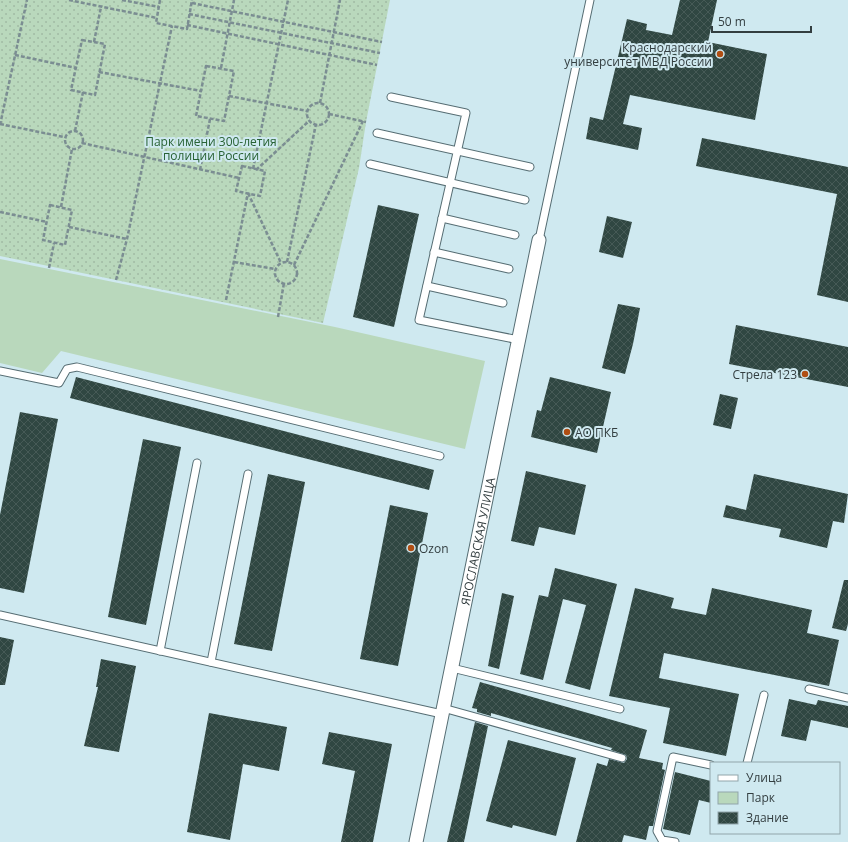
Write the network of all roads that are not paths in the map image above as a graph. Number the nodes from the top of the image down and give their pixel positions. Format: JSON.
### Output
{"nodes":[{"id":1,"x":590,"y":0,"type":"edge"},
{"id":2,"x":391,"y":97,"type":"dead end"},
{"id":3,"x":377,"y":133,"type":"dead end"},
{"id":4,"x":458,"y":150,"type":"junction"},
{"id":5,"x":370,"y":164,"type":"dead end"},
{"id":6,"x":530,"y":167,"type":"dead end"},
{"id":7,"x":450,"y":182,"type":"junction"},
{"id":8,"x":525,"y":200,"type":"dead end"},
{"id":9,"x":442,"y":218,"type":"junction"},
{"id":10,"x":515,"y":235,"type":"dead end"},
{"id":11,"x":539,"y":240,"type":"joint"},
{"id":12,"x":434,"y":252,"type":"junction"},
{"id":13,"x":509,"y":269,"type":"dead end"},
{"id":14,"x":426,"y":286,"type":"junction"},
{"id":15,"x":503,"y":303,"type":"dead end"},
{"id":16,"x":519,"y":340,"type":"junction"},
{"id":17,"x":0,"y":371,"type":"edge"},
{"id":18,"x":440,"y":456,"type":"dead end"},
{"id":19,"x":197,"y":463,"type":"dead end"},
{"id":20,"x":248,"y":474,"type":"dead end"},
{"id":21,"x":0,"y":615,"type":"edge"},
{"id":22,"x":160,"y":651,"type":"junction"},
{"id":23,"x":211,"y":662,"type":"junction"},
{"id":24,"x":452,"y":668,"type":"junction"},
{"id":25,"x":809,"y":689,"type":"dead end"},
{"id":26,"x":764,"y":695,"type":"dead end"},
{"id":27,"x":848,"y":698,"type":"edge"},
{"id":28,"x":620,"y":709,"type":"dead end"},
{"id":29,"x":443,"y":711,"type":"junction"},
{"id":30,"x":622,"y":758,"type":"dead end"},
{"id":31,"x":747,"y":762,"type":"edge"},
{"id":32,"x":710,"y":765,"type":"edge"},
{"id":33,"x":416,"y":842,"type":"edge"},
{"id":34,"x":674,"y":842,"type":"edge"}],
"edges":[{"from":1,"to":11,"type":"lane"},
{"from":2,"to":4,"type":"lane"},
{"from":3,"to":4,"type":"lane"},
{"from":4,"to":6,"type":"lane"},
{"from":4,"to":7,"type":"lane"},
{"from":5,"to":7,"type":"lane"},
{"from":7,"to":8,"type":"lane"},
{"from":7,"to":9,"type":"lane"},
{"from":9,"to":10,"type":"lane"},
{"from":9,"to":12,"type":"lane"},
{"from":11,"to":16,"type":"street","name":"ЯРОСЛАВСКАЯ УЛИЦА"},
{"from":12,"to":13,"type":"lane"},
{"from":12,"to":14,"type":"lane"},
{"from":14,"to":15,"type":"lane"},
{"from":14,"to":16,"type":"lane"},
{"from":16,"to":24,"type":"street","name":"ЯРОСЛАВСКАЯ УЛИЦА"},
{"from":17,"to":18,"type":"lane"},
{"from":19,"to":22,"type":"lane"},
{"from":20,"to":23,"type":"lane"},
{"from":21,"to":22,"type":"lane"},
{"from":22,"to":23,"type":"lane"},
{"from":23,"to":29,"type":"lane"},
{"from":24,"to":28,"type":"lane"},
{"from":24,"to":29,"type":"street","name":"ЯРОСЛАВСКАЯ УЛИЦА"},
{"from":25,"to":27,"type":"lane"},
{"from":26,"to":31,"type":"lane"},
{"from":29,"to":30,"type":"lane"},
{"from":29,"to":33,"type":"street","name":"ЯРОСЛАВСКАЯ УЛИЦА"},
{"from":32,"to":34,"type":"lane"}]}
